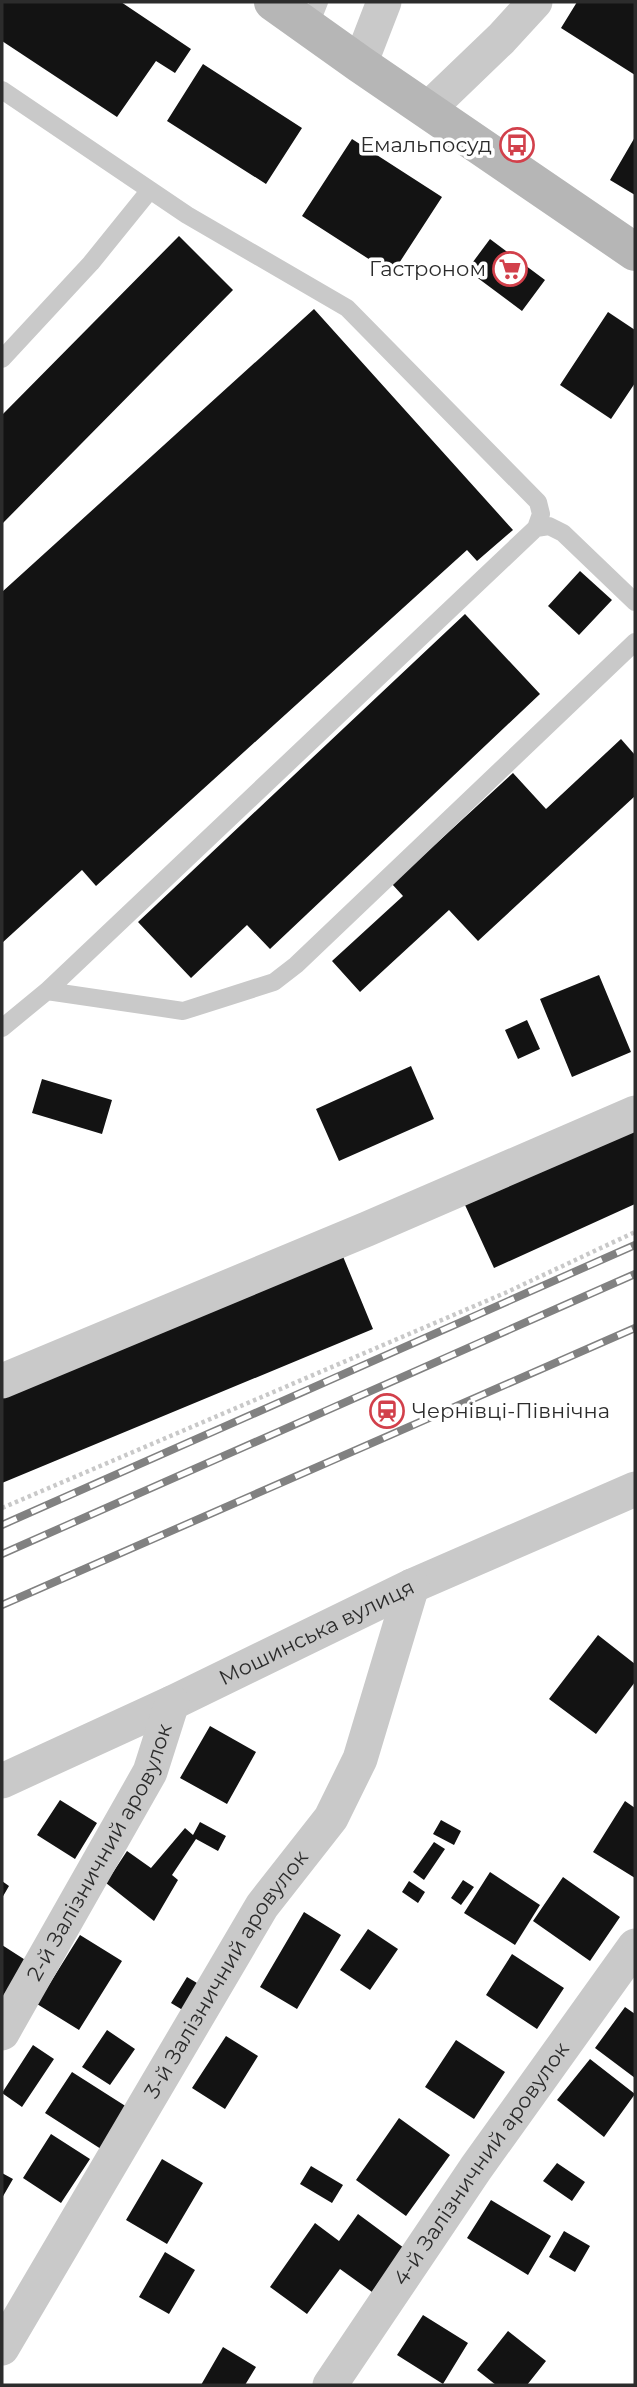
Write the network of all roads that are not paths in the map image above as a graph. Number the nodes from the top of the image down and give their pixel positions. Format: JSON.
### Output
{"nodes":[{"id":1,"x":273,"y":2,"type":"edge"},
{"id":2,"x":384,"y":2,"type":"edge"},
{"id":3,"x":535,"y":2,"type":"edge"},
{"id":4,"x":314,"y":15,"type":"edge"},
{"id":5,"x":360,"y":64,"type":"junction"},
{"id":6,"x":2,"y":90,"type":"edge"},
{"id":7,"x":427,"y":110,"type":"junction"},
{"id":8,"x":150,"y":190,"type":"junction"},
{"id":9,"x":635,"y":252,"type":"edge"},
{"id":10,"x":2,"y":359,"type":"edge"},
{"id":11,"x":536,"y":528,"type":"junction"},
{"id":12,"x":635,"y":602,"type":"edge"},
{"id":13,"x":635,"y":642,"type":"edge"},
{"id":14,"x":47,"y":991,"type":"junction"},
{"id":15,"x":2,"y":1028,"type":"edge"},
{"id":16,"x":635,"y":1113,"type":"edge"},
{"id":17,"x":2,"y":1381,"type":"edge"},
{"id":18,"x":635,"y":1489,"type":"edge"},
{"id":19,"x":412,"y":1586,"type":"junction"},
{"id":20,"x":172,"y":1703,"type":"junction"},
{"id":21,"x":2,"y":1781,"type":"edge"},
{"id":22,"x":635,"y":1946,"type":"edge"},
{"id":23,"x":2,"y":2033,"type":"edge"},
{"id":24,"x":2,"y":2348,"type":"edge"},
{"id":25,"x":330,"y":2385,"type":"edge"}],
"edges":[{"from":1,"to":4,"type":"main road"},
{"from":2,"to":5,"type":"street"},
{"from":3,"to":7,"type":"street"},
{"from":4,"to":5,"type":"main road"},
{"from":5,"to":7,"type":"main road"},
{"from":6,"to":8,"type":"lane"},
{"from":7,"to":9,"type":"main road"},
{"from":8,"to":10,"type":"lane"},
{"from":8,"to":11,"type":"lane"},
{"from":11,"to":12,"type":"lane"},
{"from":11,"to":14,"type":"lane"},
{"from":13,"to":14,"type":"lane"},
{"from":14,"to":15,"type":"lane"},
{"from":16,"to":17,"type":"street"},
{"from":18,"to":19,"type":"street","name":"Мошинська вулиця"},
{"from":19,"to":20,"type":"street","name":"Мошинська вулиця"},
{"from":19,"to":24,"type":"street","name":"3-й Залізничний аровулок"},
{"from":20,"to":21,"type":"street","name":"Мошинська вулиця"},
{"from":20,"to":23,"type":"street","name":"2-й Залізничний аровулок"},
{"from":22,"to":25,"type":"street","name":"4-й Залізничний аровулок"}]}
